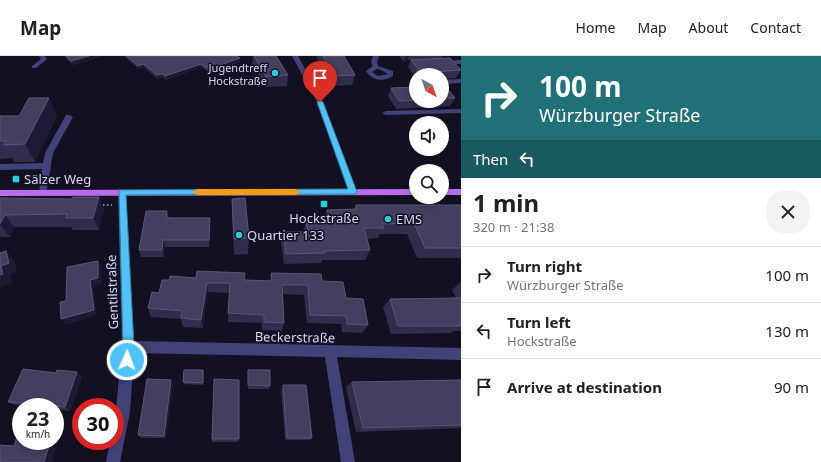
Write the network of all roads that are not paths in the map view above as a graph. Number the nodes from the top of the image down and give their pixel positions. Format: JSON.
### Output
{"nodes":[{"id":1,"x":42,"y":56,"type":"edge"},
{"id":2,"x":295,"y":56,"type":"edge"},
{"id":3,"x":376,"y":56,"type":"edge"},
{"id":4,"x":458,"y":56,"type":"edge"},
{"id":5,"x":461,"y":59,"type":"edge"},
{"id":6,"x":461,"y":62,"type":"edge"},
{"id":7,"x":438,"y":63,"type":"edge"},
{"id":8,"x":34,"y":67,"type":"dead end"},
{"id":9,"x":376,"y":67,"type":"dead end"},
{"id":10,"x":461,"y":81,"type":"edge"},
{"id":11,"x":449,"y":82,"type":"edge"},
{"id":12,"x":461,"y":111,"type":"edge"},
{"id":13,"x":386,"y":113,"type":"dead end"},
{"id":14,"x":69,"y":117,"type":"dead end"},
{"id":15,"x":46,"y":166,"type":"junction"},
{"id":16,"x":0,"y":167,"type":"edge"},
{"id":17,"x":122,"y":192,"type":"junction"},
{"id":18,"x":353,"y":192,"type":"junction"},
{"id":19,"x":409,"y":192,"type":"edge"},
{"id":20,"x":449,"y":192,"type":"edge"},
{"id":21,"x":461,"y":192,"type":"edge"},
{"id":22,"x":0,"y":193,"type":"edge"},
{"id":23,"x":43,"y":193,"type":"junction"},
{"id":24,"x":128,"y":347,"type":"junction"},
{"id":25,"x":330,"y":352,"type":"junction"},
{"id":26,"x":461,"y":354,"type":"edge"},
{"id":27,"x":113,"y":462,"type":"edge"},
{"id":28,"x":348,"y":462,"type":"edge"}],
"edges":[{"from":1,"to":8,"type":"street"},
{"from":2,"to":18,"type":"street"},
{"from":3,"to":9,"type":"street"},
{"from":4,"to":5,"type":"street"},
{"from":6,"to":7,"type":"street"},
{"from":10,"to":11,"type":"street"},
{"from":12,"to":13,"type":"street"},
{"from":14,"to":15,"type":"street"},
{"from":15,"to":16,"type":"street"},
{"from":15,"to":23,"type":"street"},
{"from":17,"to":18,"type":"main road"},
{"from":17,"to":23,"type":"main road"},
{"from":17,"to":24,"type":"street","name":"Gentilstraße"},
{"from":18,"to":19,"type":"main road"},
{"from":20,"to":21,"type":"main road"},
{"from":22,"to":23,"type":"main road"},
{"from":24,"to":25,"type":"street","name":"Beckerstraße"},
{"from":24,"to":27,"type":"street","name":"Gentilstraße"},
{"from":25,"to":26,"type":"street","name":"Beckerstraße"},
{"from":25,"to":28,"type":"street"}]}
